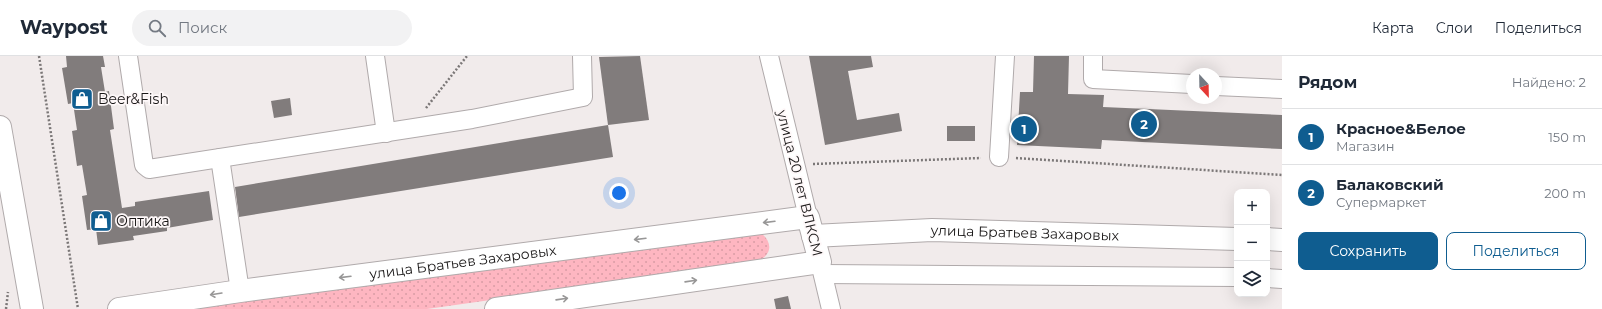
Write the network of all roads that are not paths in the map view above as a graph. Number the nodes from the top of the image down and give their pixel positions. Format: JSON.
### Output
{"nodes":[{"id":1,"x":128,"y":56,"type":"edge"},
{"id":2,"x":375,"y":56,"type":"edge"},
{"id":3,"x":582,"y":56,"type":"edge"},
{"id":4,"x":769,"y":56,"type":"edge"},
{"id":5,"x":1005,"y":56,"type":"edge"},
{"id":6,"x":1093,"y":56,"type":"edge"},
{"id":7,"x":1186,"y":84,"type":"edge"},
{"id":8,"x":1222,"y":86,"type":"edge"},
{"id":9,"x":1282,"y":89,"type":"edge"},
{"id":10,"x":0,"y":127,"type":"edge"},
{"id":11,"x":386,"y":132,"type":"junction"},
{"id":12,"x":999,"y":157,"type":"road end"},
{"id":13,"x":220,"y":158,"type":"junction"},
{"id":14,"x":810,"y":226,"type":"junction"},
{"id":15,"x":1234,"y":238,"type":"edge"},
{"id":16,"x":1270,"y":239,"type":"edge"},
{"id":17,"x":1282,"y":240,"type":"edge"},
{"id":18,"x":821,"y":268,"type":"junction"},
{"id":19,"x":1234,"y":277,"type":"edge"},
{"id":20,"x":1270,"y":278,"type":"edge"},
{"id":21,"x":1282,"y":279,"type":"edge"},
{"id":22,"x":240,"y":291,"type":"junction"},
{"id":23,"x":32,"y":309,"type":"edge"},
{"id":24,"x":119,"y":309,"type":"edge"},
{"id":25,"x":496,"y":309,"type":"edge"},
{"id":26,"x":831,"y":309,"type":"edge"}],
"edges":[{"from":1,"to":13,"type":"street"},
{"from":2,"to":11,"type":"street"},
{"from":3,"to":11,"type":"street"},
{"from":4,"to":14,"type":"street","name":"улица 20 лет ВЛКСМ"},
{"from":5,"to":12,"type":"street"},
{"from":6,"to":7,"type":"street"},
{"from":8,"to":9,"type":"street"},
{"from":10,"to":23,"type":"main road"},
{"from":11,"to":13,"type":"street"},
{"from":13,"to":22,"type":"street"},
{"from":14,"to":15,"type":"main road","name":"улица Братьев Захаровых"},
{"from":14,"to":18,"type":"main road","name":"улица 20 лет ВЛКСМ"},
{"from":14,"to":22,"type":"main road","name":"улица Братьев Захаровых","one_way":true},
{"from":16,"to":17,"type":"main road"},
{"from":18,"to":19,"type":"street"},
{"from":25,"to":18,"type":"main road","one_way":true},
{"from":18,"to":26,"type":"street","name":"улица 20 лет ВЛКСМ"},
{"from":20,"to":21,"type":"street"},
{"from":22,"to":24,"type":"main road","name":"улица Братьев Захаровых","one_way":true}]}
